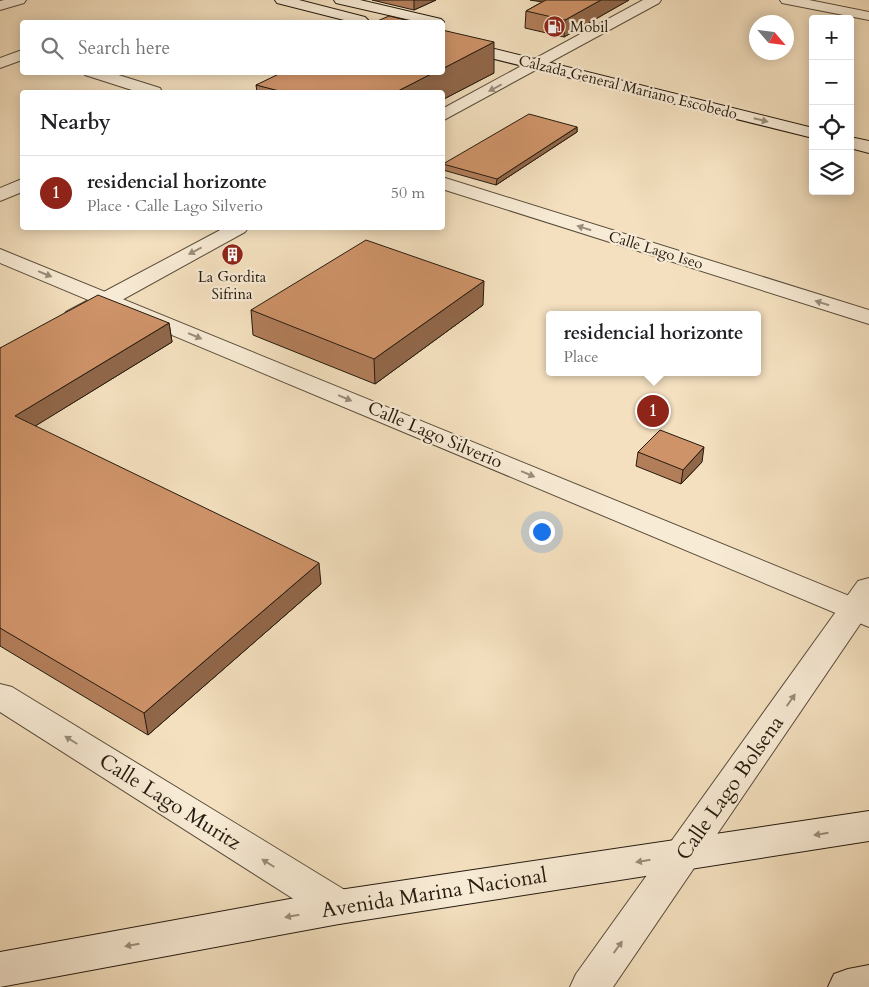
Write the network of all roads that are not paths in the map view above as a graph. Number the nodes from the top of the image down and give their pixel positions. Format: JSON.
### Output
{"nodes":[{"id":1,"x":19,"y":0,"type":"edge"},
{"id":2,"x":282,"y":0,"type":"edge"},
{"id":3,"x":341,"y":0,"type":"edge"},
{"id":4,"x":654,"y":0,"type":"edge"},
{"id":5,"x":787,"y":0,"type":"edge"},
{"id":6,"x":0,"y":6,"type":"edge"},
{"id":7,"x":869,"y":16,"type":"edge"},
{"id":8,"x":362,"y":20,"type":"edge"},
{"id":9,"x":413,"y":20,"type":"edge"},
{"id":10,"x":445,"y":29,"type":"edge"},
{"id":11,"x":536,"y":46,"type":"dead end"},
{"id":12,"x":561,"y":52,"type":"junction"},
{"id":13,"x":20,"y":56,"type":"edge"},
{"id":14,"x":578,"y":56,"type":"dead end"},
{"id":15,"x":0,"y":63,"type":"edge"},
{"id":16,"x":537,"y":65,"type":"junction"},
{"id":17,"x":100,"y":75,"type":"edge"},
{"id":18,"x":148,"y":90,"type":"edge"},
{"id":19,"x":445,"y":114,"type":"edge"},
{"id":20,"x":809,"y":132,"type":"edge"},
{"id":21,"x":854,"y":143,"type":"edge"},
{"id":22,"x":869,"y":147,"type":"edge"},
{"id":23,"x":445,"y":184,"type":"edge"},
{"id":24,"x":20,"y":186,"type":"edge"},
{"id":25,"x":0,"y":195,"type":"edge"},
{"id":26,"x":234,"y":230,"type":"edge"},
{"id":27,"x":0,"y":255,"type":"edge"},
{"id":28,"x":106,"y":299,"type":"junction"},
{"id":29,"x":869,"y":317,"type":"edge"},
{"id":30,"x":57,"y":326,"type":"edge"},
{"id":31,"x":864,"y":604,"type":"edge"},
{"id":32,"x":0,"y":696,"type":"edge"},
{"id":33,"x":869,"y":826,"type":"edge"},
{"id":34,"x":683,"y":855,"type":"junction"},
{"id":35,"x":339,"y":907,"type":"junction"},
{"id":36,"x":0,"y":970,"type":"edge"},
{"id":37,"x":869,"y":984,"type":"edge"},
{"id":38,"x":590,"y":987,"type":"edge"},
{"id":39,"x":848,"y":987,"type":"edge"}],
"edges":[{"from":1,"to":6,"type":"street"},
{"from":2,"to":8,"type":"street"},
{"from":3,"to":9,"type":"street","name":"Calzada General Mariano Escobedo"},
{"from":4,"to":12,"type":"street"},
{"from":5,"to":7,"type":"street"},
{"from":10,"to":16,"type":"street","name":"Calzada General Mariano Escobedo"},
{"from":11,"to":12,"type":"street","name":"Calzada General Mariano Escobedo"},
{"from":12,"to":14,"type":"street","name":"Calzada General Mariano Escobedo"},
{"from":12,"to":16,"type":"street"},
{"from":13,"to":15,"type":"street"},
{"from":16,"to":19,"type":"street","one_way":true},
{"from":16,"to":20,"type":"street","name":"Calzada General Mariano Escobedo","one_way":true},
{"from":17,"to":18,"type":"street"},
{"from":21,"to":22,"type":"street"},
{"from":29,"to":23,"type":"street","name":"Calle Lago Iseo","one_way":true},
{"from":24,"to":25,"type":"street"},
{"from":26,"to":28,"type":"street","one_way":true},
{"from":27,"to":28,"type":"street","name":"Calle Lago Silverio","one_way":true},
{"from":28,"to":30,"type":"street"},
{"from":28,"to":31,"type":"street","name":"Calle Lago Silverio","one_way":true},
{"from":34,"to":31,"type":"street","name":"Calle Lago Bolsena","one_way":true},
{"from":35,"to":32,"type":"street","name":"Calle Lago Muritz","one_way":true},
{"from":33,"to":34,"type":"street","name":"Avenida Marina Nacional","one_way":true},
{"from":34,"to":35,"type":"street","name":"Avenida Marina Nacional","one_way":true},
{"from":38,"to":34,"type":"street","name":"Calle Lago Bolsena","one_way":true},
{"from":35,"to":36,"type":"street","name":"Avenida Marina Nacional","one_way":true},
{"from":37,"to":39,"type":"street"}]}
